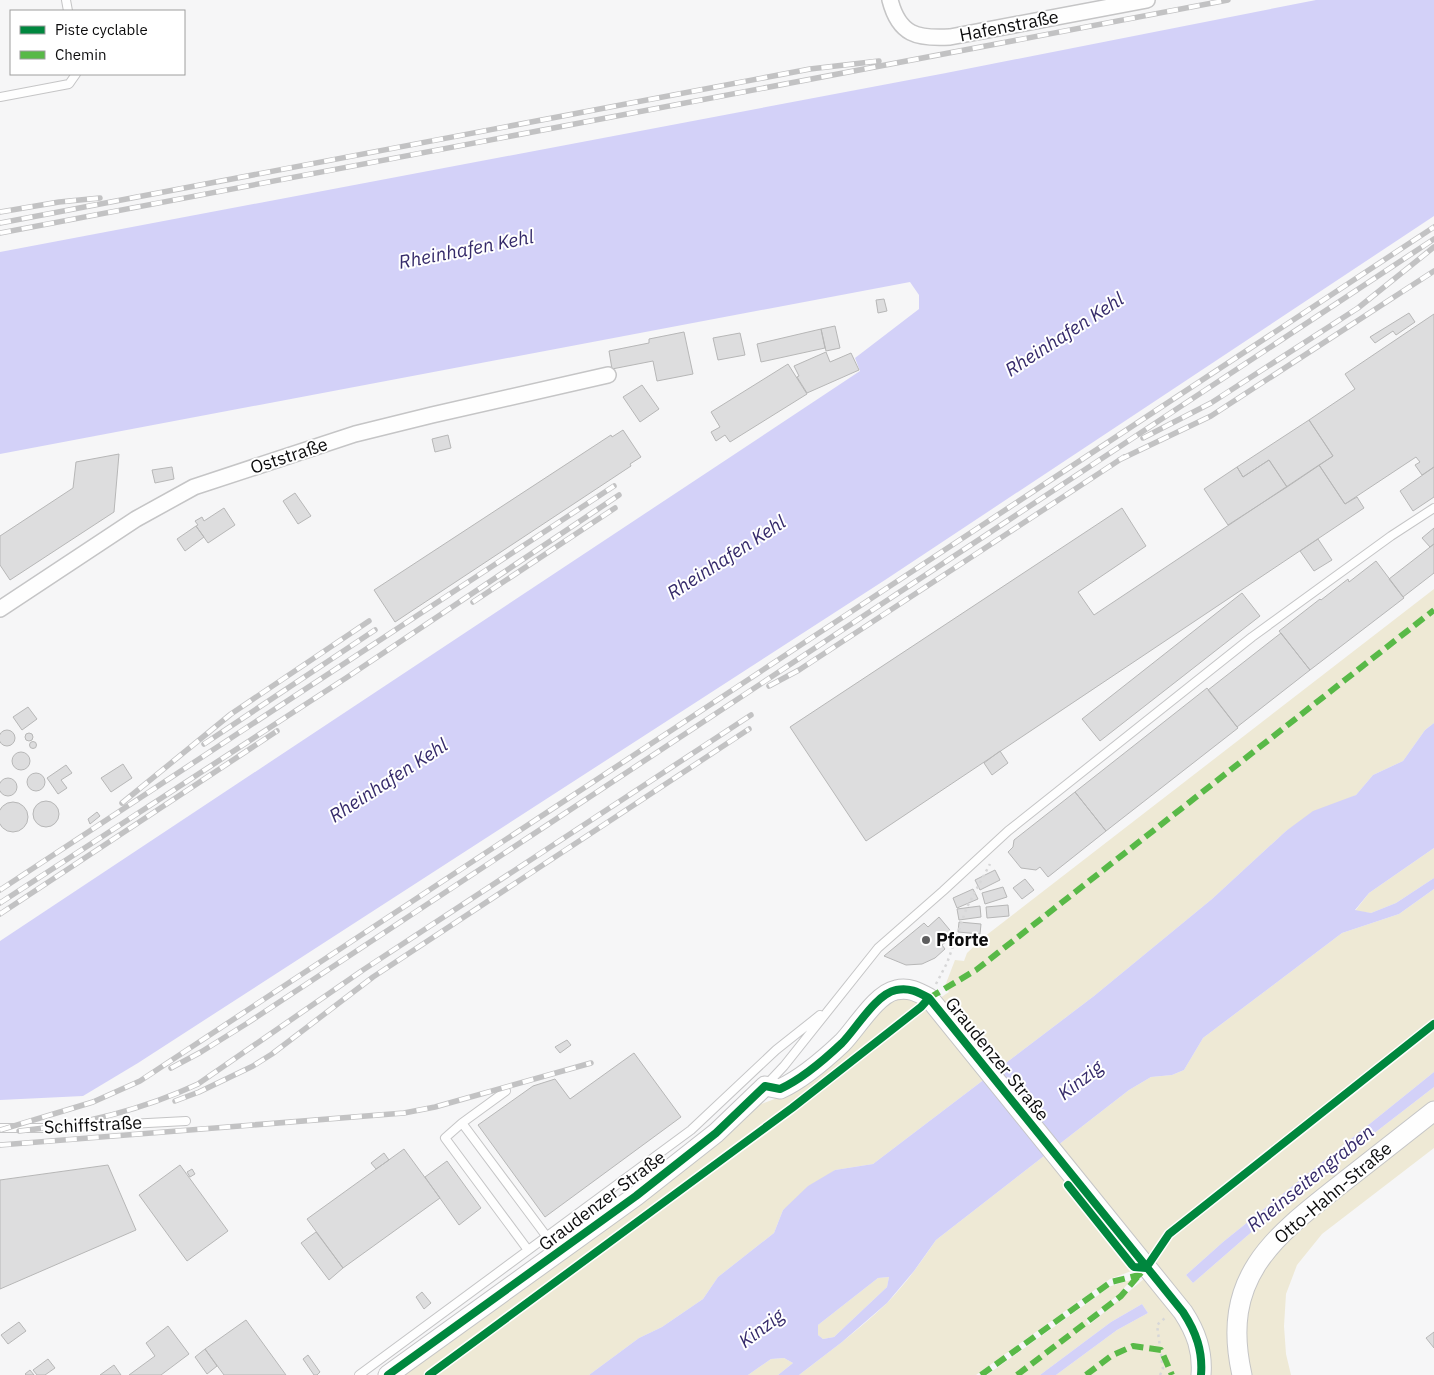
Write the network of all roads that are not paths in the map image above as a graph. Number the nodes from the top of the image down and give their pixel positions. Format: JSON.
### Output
{"nodes":[{"id":1,"x":890,"y":0,"type":"edge"},
{"id":2,"x":1147,"y":0,"type":"edge"},
{"id":3,"x":75,"y":75,"type":"edge"},
{"id":4,"x":0,"y":97,"type":"edge"},
{"id":5,"x":608,"y":375,"type":"dead end"},
{"id":6,"x":1434,"y":508,"type":"edge"},
{"id":7,"x":0,"y":609,"type":"edge"},
{"id":8,"x":831,"y":1006,"type":"junction"},
{"id":9,"x":765,"y":1086,"type":"junction"},
{"id":10,"x":506,"y":1091,"type":"dead end"},
{"id":11,"x":1434,"y":1111,"type":"edge"},
{"id":12,"x":186,"y":1120,"type":"dead end"},
{"id":13,"x":462,"y":1123,"type":"junction"},
{"id":14,"x":0,"y":1128,"type":"edge"},
{"id":15,"x":547,"y":1237,"type":"junction"},
{"id":16,"x":528,"y":1250,"type":"junction"},
{"id":17,"x":359,"y":1375,"type":"edge"},
{"id":18,"x":388,"y":1375,"type":"edge"},
{"id":19,"x":1201,"y":1375,"type":"edge"},
{"id":20,"x":1242,"y":1375,"type":"edge"}],
"edges":[{"from":1,"to":2,"type":"street","name":"Hafenstraße"},
{"from":3,"to":4,"type":"lane"},
{"from":5,"to":7,"type":"street","name":"Oststraße"},
{"from":6,"to":8,"type":"lane"},
{"from":8,"to":9,"type":"lane"},
{"from":8,"to":15,"type":"lane"},
{"from":9,"to":18,"type":"street","name":"Graudenzer Straße"},
{"from":9,"to":19,"type":"street","name":"Graudenzer Straße"},
{"from":10,"to":13,"type":"lane"},
{"from":11,"to":20,"type":"street","name":"Otto-Hahn-Straße"},
{"from":12,"to":14,"type":"lane","name":"Schiffstraße"},
{"from":13,"to":15,"type":"lane"},
{"from":13,"to":16,"type":"lane"},
{"from":15,"to":16,"type":"lane"},
{"from":16,"to":17,"type":"lane"}]}
